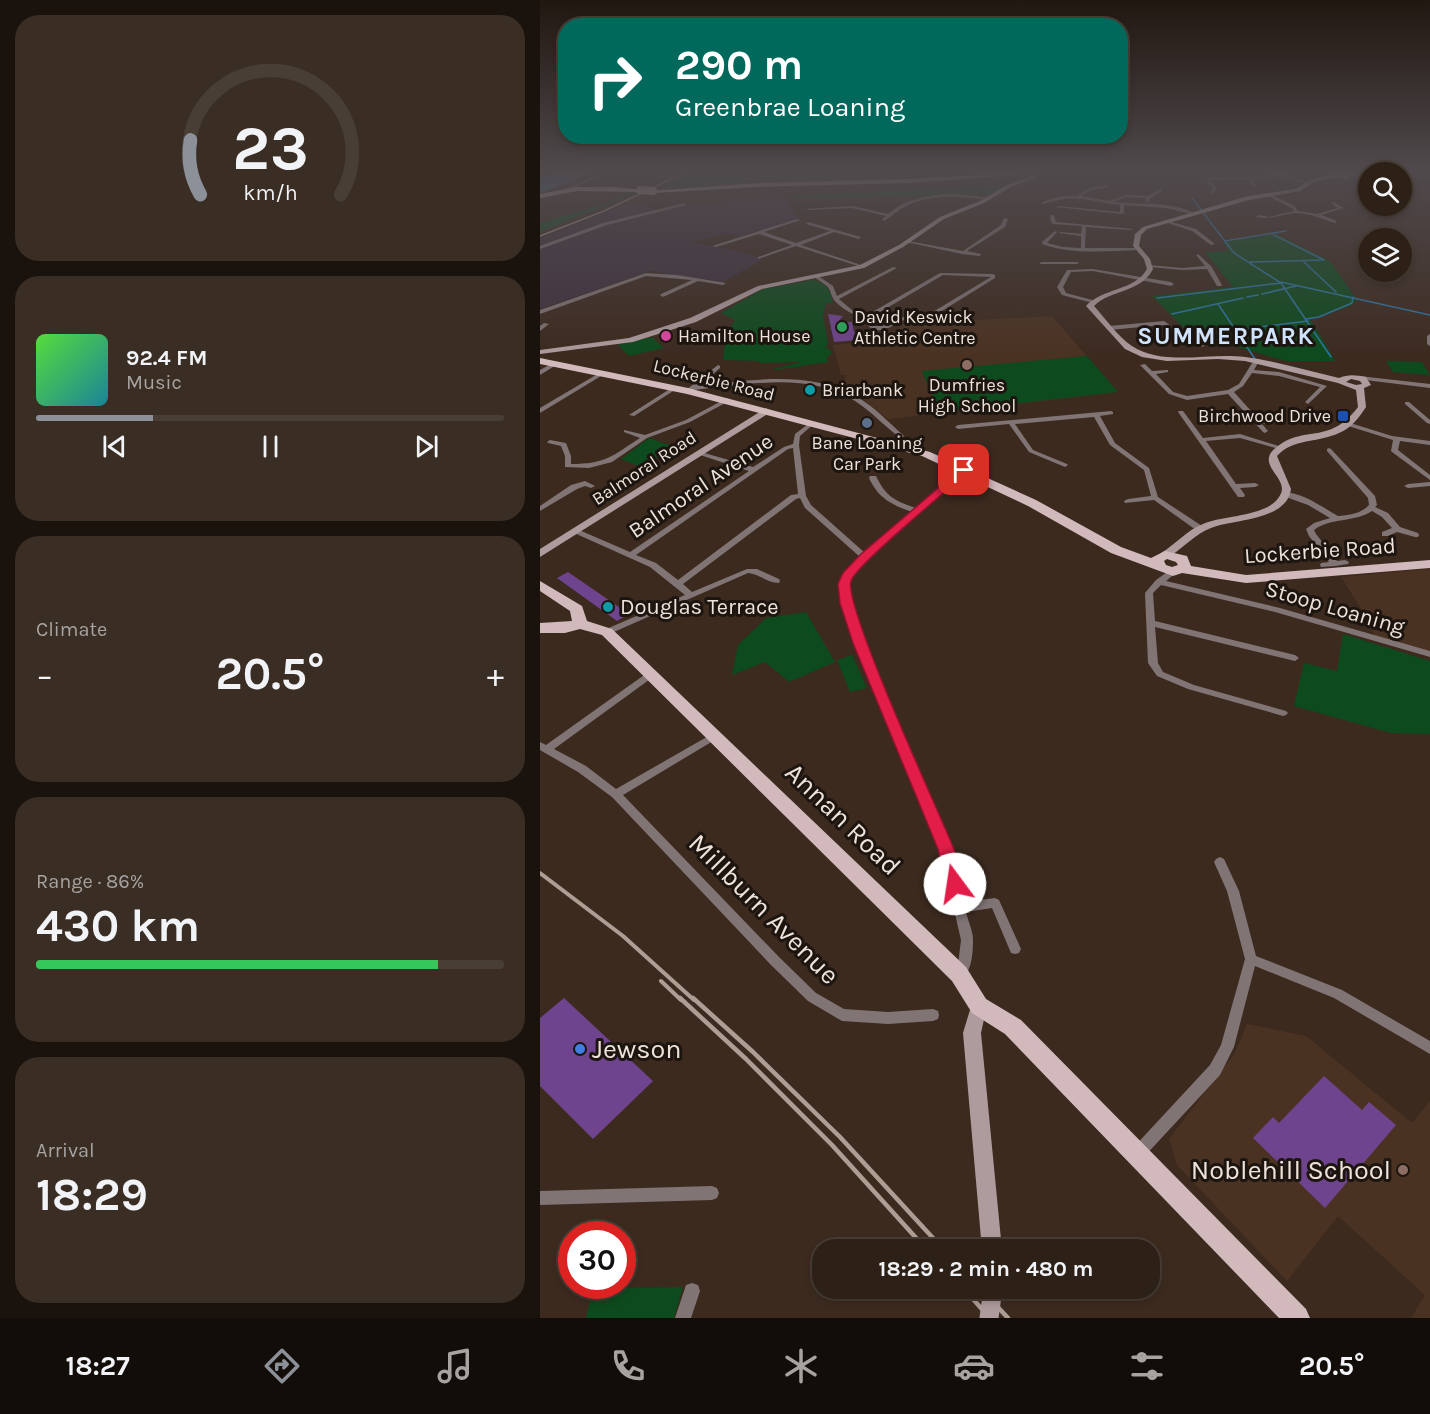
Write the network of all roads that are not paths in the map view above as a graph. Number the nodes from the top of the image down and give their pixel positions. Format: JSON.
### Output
{"nodes":[{"id":1,"x":576,"y":235,"type":"edge"},
{"id":2,"x":751,"y":235,"type":"edge"},
{"id":3,"x":766,"y":235,"type":"edge"},
{"id":4,"x":824,"y":235,"type":"edge"},
{"id":5,"x":846,"y":235,"type":"edge"},
{"id":6,"x":919,"y":235,"type":"edge"},
{"id":7,"x":990,"y":235,"type":"edge"},
{"id":8,"x":1052,"y":235,"type":"edge"},
{"id":9,"x":1072,"y":235,"type":"edge"},
{"id":10,"x":1083,"y":235,"type":"joint"},
{"id":11,"x":1139,"y":235,"type":"edge"},
{"id":12,"x":1200,"y":235,"type":"edge"},
{"id":13,"x":859,"y":238,"type":"dead end"},
{"id":14,"x":908,"y":242,"type":"junction"},
{"id":15,"x":1213,"y":244,"type":"dead end"},
{"id":16,"x":797,"y":245,"type":"junction"},
{"id":17,"x":714,"y":246,"type":"dead end"},
{"id":18,"x":540,"y":248,"type":"edge"},
{"id":19,"x":1083,"y":249,"type":"junction"},
{"id":20,"x":1091,"y":249,"type":"junction"},
{"id":21,"x":1138,"y":249,"type":"junction"},
{"id":22,"x":962,"y":253,"type":"junction"},
{"id":23,"x":979,"y":255,"type":"dead end"},
{"id":24,"x":1198,"y":255,"type":"dead end"},
{"id":25,"x":760,"y":258,"type":"dead end"},
{"id":26,"x":1042,"y":263,"type":"dead end"},
{"id":27,"x":1065,"y":263,"type":"junction"},
{"id":28,"x":1077,"y":263,"type":"dead end"},
{"id":29,"x":1150,"y":266,"type":"junction"},
{"id":30,"x":862,"y":267,"type":"junction"},
{"id":31,"x":1209,"y":267,"type":"junction"},
{"id":32,"x":895,"y":268,"type":"dead end"},
{"id":33,"x":1071,"y":270,"type":"junction"},
{"id":34,"x":1093,"y":270,"type":"junction"},
{"id":35,"x":815,"y":276,"type":"junction"},
{"id":36,"x":698,"y":279,"type":"junction"},
{"id":37,"x":1143,"y":279,"type":"junction"},
{"id":38,"x":723,"y":283,"type":"dead end"},
{"id":39,"x":1171,"y":284,"type":"dead end"},
{"id":40,"x":1219,"y":285,"type":"dead end"},
{"id":41,"x":663,"y":295,"type":"dead end"},
{"id":42,"x":836,"y":299,"type":"junction"},
{"id":43,"x":1093,"y":301,"type":"junction"},
{"id":44,"x":540,"y":312,"type":"edge"},
{"id":45,"x":858,"y":315,"type":"junction"},
{"id":46,"x":868,"y":317,"type":"junction"},
{"id":47,"x":891,"y":320,"type":"junction"},
{"id":48,"x":546,"y":324,"type":"dead end"},
{"id":49,"x":1109,"y":328,"type":"junction"},
{"id":50,"x":540,"y":329,"type":"edge"},
{"id":51,"x":1430,"y":336,"type":"edge"},
{"id":52,"x":1430,"y":344,"type":"edge"},
{"id":53,"x":1202,"y":345,"type":"dead end"},
{"id":54,"x":540,"y":352,"type":"edge"},
{"id":55,"x":540,"y":361,"type":"edge"},
{"id":56,"x":1256,"y":361,"type":"junction"},
{"id":57,"x":555,"y":364,"type":"junction"},
{"id":58,"x":1143,"y":365,"type":"dead end"},
{"id":59,"x":718,"y":367,"type":"dead end"},
{"id":60,"x":1166,"y":371,"type":"dead end"},
{"id":61,"x":1250,"y":371,"type":"junction"},
{"id":62,"x":540,"y":373,"type":"edge"},
{"id":63,"x":603,"y":373,"type":"junction"},
{"id":64,"x":1151,"y":373,"type":"junction"},
{"id":65,"x":1362,"y":384,"type":"junction"},
{"id":66,"x":1406,"y":384,"type":"junction"},
{"id":67,"x":1430,"y":386,"type":"edge"},
{"id":68,"x":675,"y":388,"type":"junction"},
{"id":69,"x":690,"y":389,"type":"junction"},
{"id":70,"x":1230,"y":392,"type":"junction"},
{"id":71,"x":727,"y":400,"type":"junction"},
{"id":72,"x":1308,"y":402,"type":"dead end"},
{"id":73,"x":1407,"y":403,"type":"dead end"},
{"id":74,"x":540,"y":411,"type":"edge"},
{"id":75,"x":766,"y":411,"type":"junction"},
{"id":76,"x":1181,"y":412,"type":"dead end"},
{"id":77,"x":1430,"y":412,"type":"edge"},
{"id":78,"x":1111,"y":413,"type":"dead end"},
{"id":79,"x":1419,"y":413,"type":"junction"},
{"id":80,"x":632,"y":415,"type":"dead end"},
{"id":81,"x":1096,"y":415,"type":"junction"},
{"id":82,"x":1173,"y":418,"type":"dead end"},
{"id":83,"x":1185,"y":420,"type":"junction"},
{"id":84,"x":1278,"y":421,"type":"dead end"},
{"id":85,"x":1011,"y":422,"type":"junction"},
{"id":86,"x":1259,"y":422,"type":"junction"},
{"id":87,"x":1429,"y":422,"type":"edge"},
{"id":88,"x":812,"y":423,"type":"junction"},
{"id":89,"x":1347,"y":424,"type":"junction"},
{"id":90,"x":958,"y":427,"type":"dead end"},
{"id":91,"x":626,"y":431,"type":"dead end"},
{"id":92,"x":1265,"y":431,"type":"dead end"},
{"id":93,"x":645,"y":437,"type":"junction"},
{"id":94,"x":1397,"y":439,"type":"junction"},
{"id":95,"x":1200,"y":440,"type":"junction"},
{"id":96,"x":550,"y":442,"type":"dead end"},
{"id":97,"x":1430,"y":443,"type":"edge"},
{"id":98,"x":898,"y":445,"type":"junction"},
{"id":99,"x":796,"y":446,"type":"junction"},
{"id":100,"x":1279,"y":447,"type":"junction"},
{"id":101,"x":1329,"y":450,"type":"dead end"},
{"id":102,"x":699,"y":453,"type":"junction"},
{"id":103,"x":1338,"y":461,"type":"junction"},
{"id":104,"x":1326,"y":462,"type":"dead end"},
{"id":105,"x":1065,"y":465,"type":"dead end"},
{"id":106,"x":754,"y":470,"type":"junction"},
{"id":107,"x":964,"y":470,"type":"junction"},
{"id":108,"x":873,"y":478,"type":"dead end"},
{"id":109,"x":1430,"y":478,"type":"edge"},
{"id":110,"x":1430,"y":484,"type":"edge"},
{"id":111,"x":1255,"y":485,"type":"dead end"},
{"id":112,"x":591,"y":486,"type":"dead end"},
{"id":113,"x":1234,"y":486,"type":"junction"},
{"id":114,"x":1408,"y":486,"type":"dead end"},
{"id":115,"x":1286,"y":494,"type":"junction"},
{"id":116,"x":1240,"y":495,"type":"dead end"},
{"id":117,"x":802,"y":496,"type":"junction"},
{"id":118,"x":1155,"y":498,"type":"junction"},
{"id":119,"x":1128,"y":501,"type":"dead end"},
{"id":120,"x":1372,"y":508,"type":"junction"},
{"id":121,"x":540,"y":509,"type":"edge"},
{"id":122,"x":916,"y":511,"type":"junction"},
{"id":123,"x":1337,"y":519,"type":"junction"},
{"id":124,"x":1199,"y":528,"type":"junction"},
{"id":125,"x":1397,"y":529,"type":"junction"},
{"id":126,"x":576,"y":532,"type":"junction"},
{"id":127,"x":1384,"y":534,"type":"dead end"},
{"id":128,"x":1415,"y":535,"type":"dead end"},
{"id":129,"x":540,"y":554,"type":"edge"},
{"id":130,"x":632,"y":554,"type":"junction"},
{"id":131,"x":865,"y":557,"type":"junction"},
{"id":132,"x":1345,"y":562,"type":"dead end"},
{"id":133,"x":1171,"y":564,"type":"junction"},
{"id":134,"x":1335,"y":564,"type":"junction"},
{"id":135,"x":1430,"y":564,"type":"edge"},
{"id":136,"x":1324,"y":565,"type":"dead end"},
{"id":137,"x":776,"y":581,"type":"dead end"},
{"id":138,"x":678,"y":584,"type":"junction"},
{"id":139,"x":540,"y":585,"type":"edge"},
{"id":140,"x":691,"y":595,"type":"junction"},
{"id":141,"x":1152,"y":623,"type":"junction"},
{"id":142,"x":580,"y":624,"type":"junction"},
{"id":143,"x":540,"y":628,"type":"edge"},
{"id":144,"x":607,"y":632,"type":"junction"},
{"id":145,"x":1430,"y":654,"type":"edge"},
{"id":146,"x":1295,"y":658,"type":"dead end"},
{"id":147,"x":650,"y":675,"type":"junction"},
{"id":148,"x":1283,"y":713,"type":"dead end"},
{"id":149,"x":715,"y":736,"type":"junction"},
{"id":150,"x":543,"y":748,"type":"edge"},
{"id":151,"x":616,"y":794,"type":"junction"},
{"id":152,"x":1220,"y":862,"type":"dead end"},
{"id":153,"x":959,"y":908,"type":"junction"},
{"id":154,"x":1015,"y":949,"type":"dead end"},
{"id":155,"x":1251,"y":959,"type":"junction"},
{"id":156,"x":959,"y":974,"type":"junction"},
{"id":157,"x":979,"y":1006,"type":"junction"},
{"id":158,"x":933,"y":1015,"type":"dead end"},
{"id":159,"x":1430,"y":1048,"type":"edge"},
{"id":160,"x":1137,"y":1154,"type":"junction"},
{"id":161,"x":712,"y":1193,"type":"dead end"},
{"id":162,"x":540,"y":1198,"type":"edge"},
{"id":163,"x":991,"y":1239,"type":"edge"},
{"id":164,"x":692,"y":1291,"type":"dead end"},
{"id":165,"x":992,"y":1299,"type":"edge"},
{"id":166,"x":683,"y":1318,"type":"edge"},
{"id":167,"x":989,"y":1318,"type":"edge"},
{"id":168,"x":1297,"y":1318,"type":"edge"}],
"edges":[{"from":1,"to":18,"type":"street"},
{"from":2,"to":17,"type":"street"},
{"from":3,"to":16,"type":"street"},
{"from":4,"to":16,"type":"street"},
{"from":5,"to":13,"type":"street"},
{"from":6,"to":14,"type":"street"},
{"from":7,"to":22,"type":"street"},
{"from":8,"to":19,"type":"street"},
{"from":9,"to":10,"type":"street"},
{"from":10,"to":19,"type":"street"},
{"from":11,"to":21,"type":"street"},
{"from":12,"to":15,"type":"street"},
{"from":14,"to":22,"type":"street"},
{"from":14,"to":30,"type":"street"},
{"from":16,"to":25,"type":"street"},
{"from":16,"to":30,"type":"street"},
{"from":19,"to":20,"type":"street"},
{"from":20,"to":21,"type":"street"},
{"from":20,"to":34,"type":"street"},
{"from":21,"to":29,"type":"street"},
{"from":22,"to":23,"type":"street"},
{"from":24,"to":31,"type":"street"},
{"from":26,"to":27,"type":"street"},
{"from":27,"to":28,"type":"street"},
{"from":27,"to":33,"type":"street"},
{"from":29,"to":31,"type":"street"},
{"from":29,"to":37,"type":"street"},
{"from":30,"to":35,"type":"street"},
{"from":31,"to":40,"type":"street"},
{"from":32,"to":42,"type":"street"},
{"from":33,"to":34,"type":"street"},
{"from":33,"to":43,"type":"street"},
{"from":34,"to":37,"type":"street"},
{"from":35,"to":42,"type":"street"},
{"from":35,"to":54,"type":"street"},
{"from":36,"to":38,"type":"street"},
{"from":36,"to":41,"type":"street"},
{"from":36,"to":44,"type":"street"},
{"from":37,"to":39,"type":"street"},
{"from":37,"to":43,"type":"street"},
{"from":42,"to":45,"type":"street"},
{"from":43,"to":49,"type":"street"},
{"from":45,"to":46,"type":"street"},
{"from":45,"to":47,"type":"street"},
{"from":46,"to":47,"type":"street"},
{"from":46,"to":47,"type":"street"},
{"from":48,"to":50,"type":"street"},
{"from":49,"to":53,"type":"street"},
{"from":49,"to":56,"type":"street"},
{"from":51,"to":52,"type":"street"},
{"from":55,"to":57,"type":"main road","name":"Lockerbie Road"},
{"from":56,"to":61,"type":"street"},
{"from":56,"to":65,"type":"street"},
{"from":57,"to":62,"type":"street"},
{"from":57,"to":63,"type":"main road","name":"Lockerbie Road"},
{"from":58,"to":64,"type":"street"},
{"from":59,"to":69,"type":"street"},
{"from":60,"to":64,"type":"street"},
{"from":61,"to":70,"type":"street"},
{"from":61,"to":72,"type":"street"},
{"from":63,"to":68,"type":"main road","name":"Lockerbie Road"},
{"from":63,"to":74,"type":"street"},
{"from":64,"to":70,"type":"street"},
{"from":65,"to":66,"type":"street"},
{"from":65,"to":66,"type":"street"},
{"from":65,"to":89,"type":"street"},
{"from":66,"to":67,"type":"street"},
{"from":68,"to":69,"type":"main road","name":"Lockerbie Road"},
{"from":68,"to":80,"type":"street"},
{"from":69,"to":71,"type":"main road","name":"Lockerbie Road"},
{"from":69,"to":98,"type":"street"},
{"from":70,"to":86,"type":"street"},
{"from":71,"to":75,"type":"main road","name":"Lockerbie Road"},
{"from":71,"to":93,"type":"street"},
{"from":73,"to":79,"type":"street"},
{"from":75,"to":88,"type":"main road","name":"Lockerbie Road"},
{"from":75,"to":102,"type":"street","name":"Balmoral Road"},
{"from":76,"to":83,"type":"street"},
{"from":77,"to":79,"type":"street"},
{"from":78,"to":81,"type":"street"},
{"from":79,"to":87,"type":"street"},
{"from":81,"to":85,"type":"street"},
{"from":81,"to":118,"type":"street"},
{"from":82,"to":83,"type":"street"},
{"from":83,"to":95,"type":"street"},
{"from":84,"to":86,"type":"street"},
{"from":85,"to":90,"type":"street"},
{"from":85,"to":105,"type":"street"},
{"from":86,"to":92,"type":"street"},
{"from":88,"to":98,"type":"main road","name":"Lockerbie Road"},
{"from":88,"to":99,"type":"street","name":"Balmoral Avenue"},
{"from":89,"to":94,"type":"street"},
{"from":89,"to":100,"type":"street"},
{"from":91,"to":93,"type":"street"},
{"from":93,"to":96,"type":"street"},
{"from":94,"to":97,"type":"street"},
{"from":94,"to":109,"type":"street"},
{"from":95,"to":100,"type":"street"},
{"from":95,"to":113,"type":"street"},
{"from":98,"to":107,"type":"main road","name":"Lockerbie Road"},
{"from":99,"to":106,"type":"street","name":"Balmoral Avenue"},
{"from":99,"to":117,"type":"street"},
{"from":100,"to":115,"type":"street"},
{"from":101,"to":103,"type":"street"},
{"from":102,"to":106,"type":"street"},
{"from":102,"to":126,"type":"street","name":"Balmoral Road"},
{"from":103,"to":104,"type":"street"},
{"from":103,"to":120,"type":"street"},
{"from":106,"to":130,"type":"street","name":"Balmoral Avenue"},
{"from":107,"to":122,"type":"street"},
{"from":107,"to":133,"type":"main road","name":"Lockerbie Road"},
{"from":108,"to":122,"type":"street"},
{"from":110,"to":114,"type":"street"},
{"from":111,"to":113,"type":"street"},
{"from":112,"to":121,"type":"street"},
{"from":113,"to":116,"type":"street"},
{"from":115,"to":123,"type":"street"},
{"from":115,"to":124,"type":"street"},
{"from":117,"to":131,"type":"street"},
{"from":117,"to":138,"type":"street"},
{"from":118,"to":119,"type":"street"},
{"from":118,"to":124,"type":"street"},
{"from":120,"to":123,"type":"street"},
{"from":120,"to":125,"type":"street"},
{"from":122,"to":131,"type":"street"},
{"from":123,"to":134,"type":"street"},
{"from":124,"to":133,"type":"street"},
{"from":125,"to":127,"type":"street"},
{"from":125,"to":128,"type":"street"},
{"from":126,"to":129,"type":"street","name":"Balmoral Road"},
{"from":126,"to":130,"type":"street"},
{"from":130,"to":138,"type":"street"},
{"from":131,"to":153,"type":"street"},
{"from":132,"to":134,"type":"street"},
{"from":133,"to":135,"type":"main road","name":"Lockerbie Road"},
{"from":133,"to":141,"type":"street"},
{"from":133,"to":145,"type":"street","name":"Stoop Loaning"},
{"from":134,"to":136,"type":"street"},
{"from":137,"to":140,"type":"street"},
{"from":138,"to":140,"type":"street"},
{"from":139,"to":142,"type":"main road"},
{"from":140,"to":144,"type":"street"},
{"from":141,"to":146,"type":"street"},
{"from":141,"to":148,"type":"street"},
{"from":142,"to":143,"type":"main road"},
{"from":142,"to":144,"type":"main road","name":"Annan Road"},
{"from":144,"to":147,"type":"main road","name":"Annan Road"},
{"from":147,"to":149,"type":"main road","name":"Annan Road"},
{"from":147,"to":150,"type":"street","name":"Millburn Avenue"},
{"from":149,"to":151,"type":"street"},
{"from":149,"to":156,"type":"main road","name":"Annan Road"},
{"from":150,"to":151,"type":"street","name":"Millburn Avenue"},
{"from":151,"to":158,"type":"street","name":"Millburn Avenue"},
{"from":152,"to":155,"type":"street"},
{"from":153,"to":154,"type":"street"},
{"from":153,"to":156,"type":"street"},
{"from":155,"to":159,"type":"street"},
{"from":155,"to":160,"type":"street"},
{"from":156,"to":157,"type":"main road","name":"Annan Road"},
{"from":157,"to":160,"type":"main road","name":"Annan Road"},
{"from":157,"to":163,"type":"street"},
{"from":160,"to":168,"type":"main road","name":"Annan Road"},
{"from":161,"to":162,"type":"street"},
{"from":164,"to":166,"type":"street"},
{"from":165,"to":167,"type":"street","bridge":true}]}
